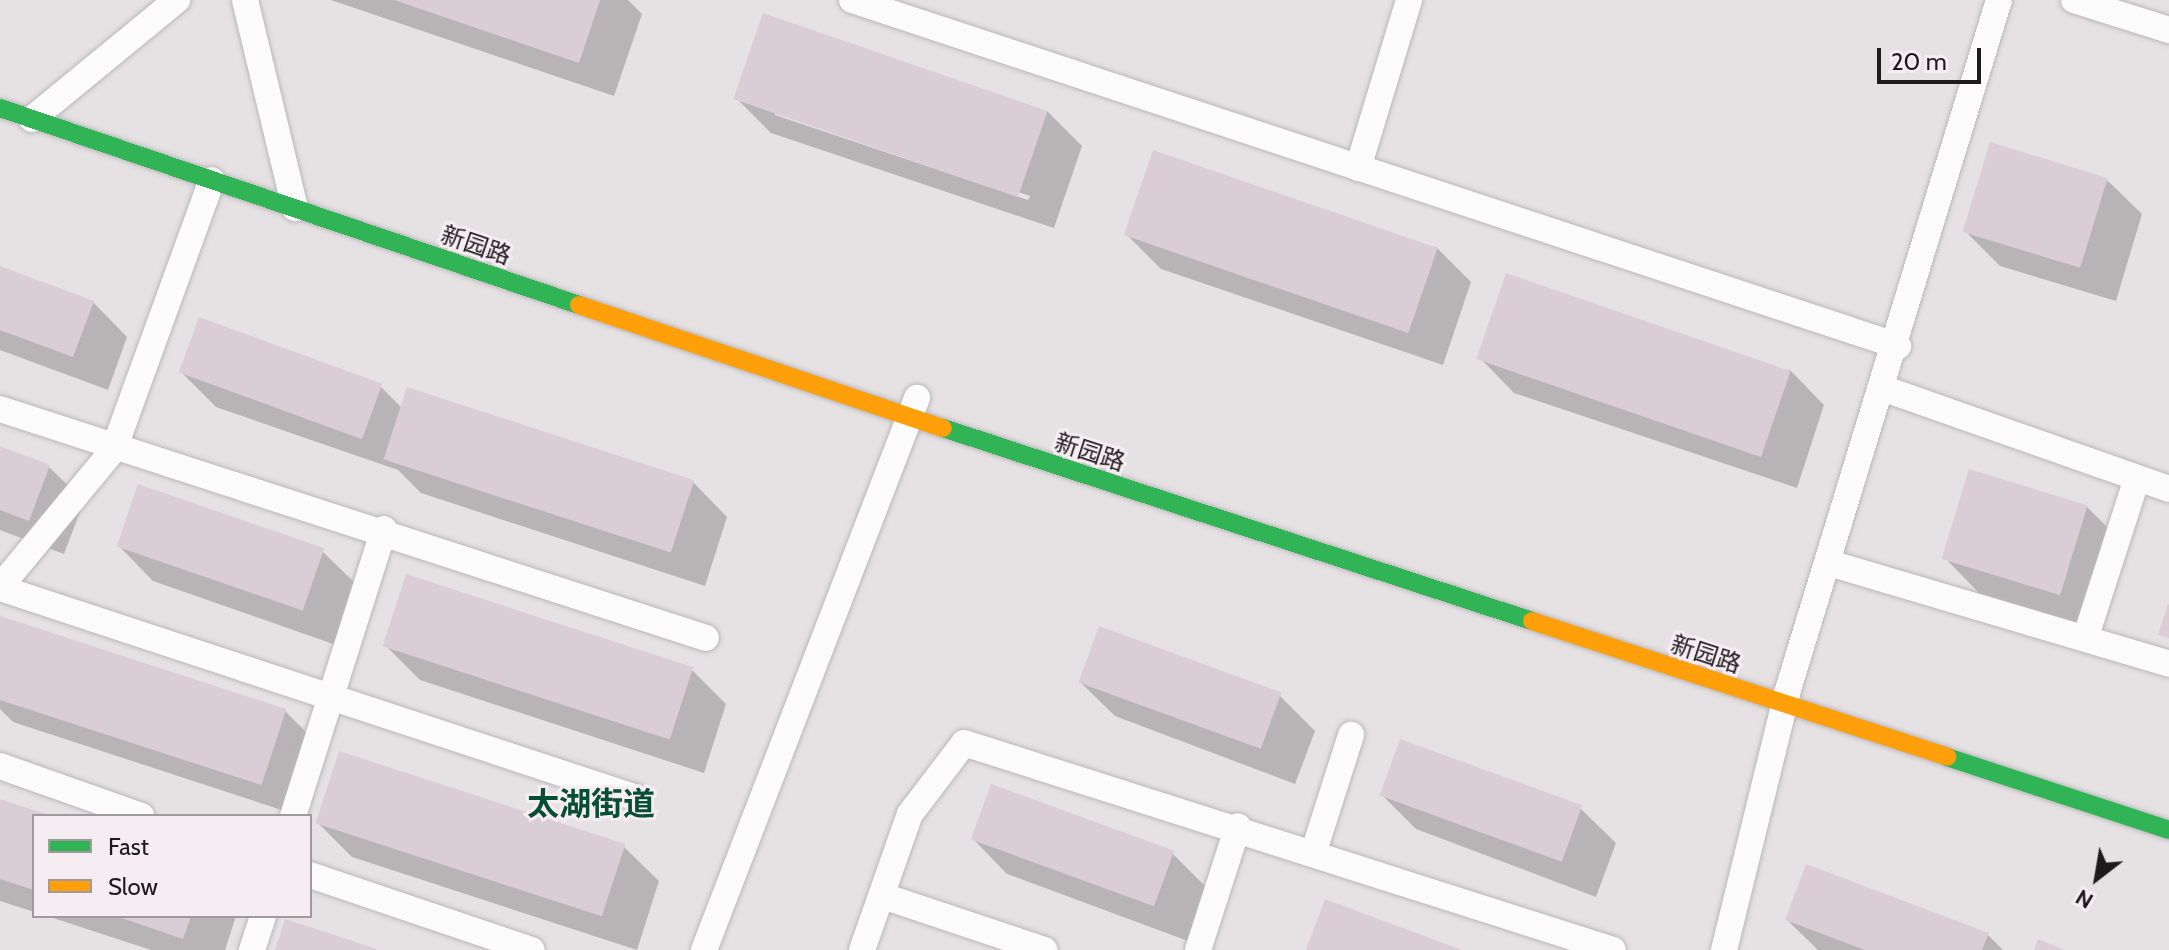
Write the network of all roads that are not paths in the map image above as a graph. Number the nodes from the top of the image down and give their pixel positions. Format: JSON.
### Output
{"nodes":[{"id":1,"x":177,"y":0,"type":"edge"},
{"id":2,"x":245,"y":0,"type":"edge"},
{"id":3,"x":852,"y":0,"type":"edge"},
{"id":4,"x":1409,"y":0,"type":"edge"},
{"id":5,"x":1999,"y":0,"type":"edge"},
{"id":6,"x":2074,"y":0,"type":"edge"},
{"id":7,"x":2169,"y":30,"type":"edge"},
{"id":8,"x":0,"y":96,"type":"edge"},
{"id":9,"x":0,"y":108,"type":"edge"},
{"id":10,"x":37,"y":115,"type":"junction"},
{"id":11,"x":1358,"y":168,"type":"junction"},
{"id":12,"x":212,"y":180,"type":"junction"},
{"id":13,"x":294,"y":202,"type":"junction"},
{"id":14,"x":1898,"y":346,"type":"junction"},
{"id":15,"x":1885,"y":389,"type":"junction"},
{"id":16,"x":914,"y":408,"type":"junction"},
{"id":17,"x":0,"y":409,"type":"edge"},
{"id":18,"x":114,"y":449,"type":"junction"},
{"id":19,"x":2137,"y":478,"type":"junction"},
{"id":20,"x":2169,"y":489,"type":"edge"},
{"id":21,"x":384,"y":529,"type":"junction"},
{"id":22,"x":1829,"y":563,"type":"junction"},
{"id":23,"x":0,"y":588,"type":"edge"},
{"id":24,"x":2086,"y":636,"type":"junction"},
{"id":25,"x":706,"y":638,"type":"dead end"},
{"id":26,"x":2169,"y":664,"type":"edge"},
{"id":27,"x":329,"y":697,"type":"junction"},
{"id":28,"x":1785,"y":699,"type":"junction"},
{"id":29,"x":1351,"y":735,"type":"dead end"},
{"id":30,"x":0,"y":766,"type":"edge"},
{"id":31,"x":637,"y":798,"type":"dead end"},
{"id":32,"x":135,"y":814,"type":"edge"},
{"id":33,"x":294,"y":814,"type":"edge"},
{"id":34,"x":2169,"y":815,"type":"edge"},
{"id":35,"x":1238,"y":826,"type":"junction"},
{"id":36,"x":2169,"y":830,"type":"edge"},
{"id":37,"x":1314,"y":851,"type":"junction"},
{"id":38,"x":312,"y":876,"type":"edge"},
{"id":39,"x":886,"y":897,"type":"junction"},
{"id":40,"x":262,"y":918,"type":"edge"},
{"id":41,"x":1727,"y":949,"type":"edge"},
{"id":42,"x":252,"y":950,"type":"edge"},
{"id":43,"x":532,"y":950,"type":"edge"},
{"id":44,"x":704,"y":950,"type":"edge"},
{"id":45,"x":862,"y":950,"type":"edge"},
{"id":46,"x":1044,"y":950,"type":"edge"},
{"id":47,"x":1198,"y":950,"type":"edge"},
{"id":48,"x":1613,"y":950,"type":"edge"}],
"edges":[{"from":1,"to":10,"type":"street"},
{"from":2,"to":13,"type":"street"},
{"from":3,"to":11,"type":"street"},
{"from":4,"to":11,"type":"street"},
{"from":5,"to":14,"type":"street"},
{"from":6,"to":7,"type":"street"},
{"from":8,"to":10,"type":"street","name":"新园路"},
{"from":9,"to":10,"type":"street","name":"新园路"},
{"from":10,"to":12,"type":"street","name":"新园路"},
{"from":10,"to":13,"type":"street","name":"新园路"},
{"from":11,"to":14,"type":"street"},
{"from":12,"to":13,"type":"street","name":"新园路"},
{"from":12,"to":18,"type":"street"},
{"from":13,"to":16,"type":"street","name":"新园路"},
{"from":14,"to":15,"type":"street"},
{"from":15,"to":19,"type":"street"},
{"from":15,"to":22,"type":"street"},
{"from":16,"to":28,"type":"street","name":"新园路"},
{"from":16,"to":44,"type":"street"},
{"from":17,"to":18,"type":"street"},
{"from":18,"to":21,"type":"street"},
{"from":18,"to":23,"type":"street"},
{"from":19,"to":20,"type":"street"},
{"from":19,"to":24,"type":"street"},
{"from":21,"to":25,"type":"street"},
{"from":21,"to":27,"type":"street"},
{"from":22,"to":24,"type":"street"},
{"from":22,"to":28,"type":"street"},
{"from":23,"to":27,"type":"street"},
{"from":24,"to":26,"type":"street"},
{"from":27,"to":31,"type":"street"},
{"from":27,"to":33,"type":"street"},
{"from":28,"to":34,"type":"street","name":"新园路"},
{"from":28,"to":36,"type":"street","name":"新园路"},
{"from":28,"to":41,"type":"street"},
{"from":29,"to":37,"type":"street"},
{"from":30,"to":32,"type":"street"},
{"from":35,"to":37,"type":"street"},
{"from":35,"to":39,"type":"street"},
{"from":35,"to":47,"type":"street"},
{"from":37,"to":48,"type":"street"},
{"from":38,"to":43,"type":"street"},
{"from":39,"to":45,"type":"street"},
{"from":39,"to":46,"type":"street"},
{"from":40,"to":42,"type":"street"}]}
